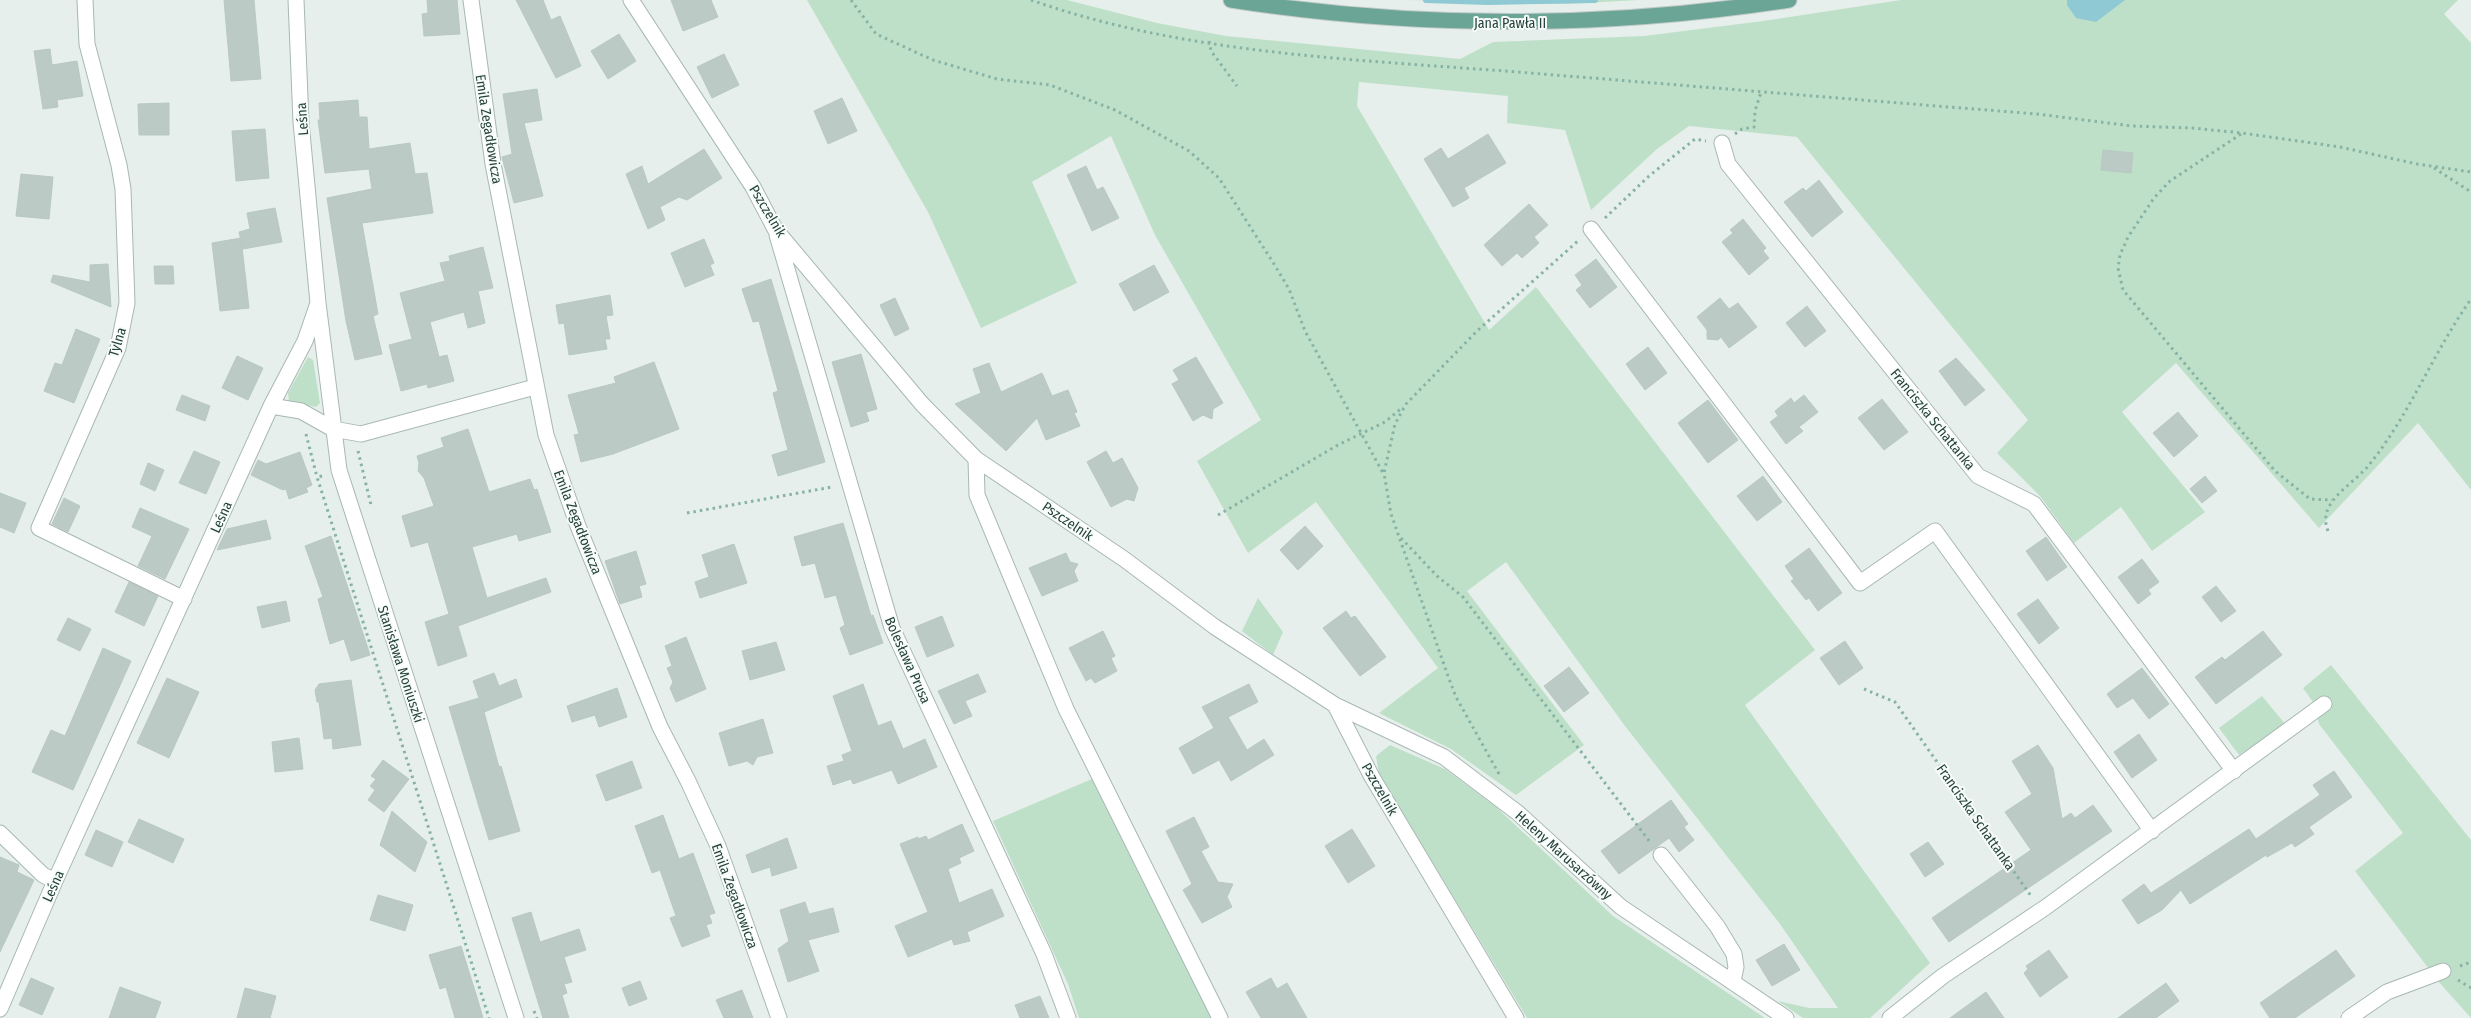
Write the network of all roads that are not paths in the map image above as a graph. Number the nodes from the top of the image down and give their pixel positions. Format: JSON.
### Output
{"nodes":[{"id":1,"x":86,"y":0,"type":"edge"},
{"id":2,"x":296,"y":0,"type":"edge"},
{"id":3,"x":471,"y":0,"type":"edge"},
{"id":4,"x":631,"y":0,"type":"edge"},
{"id":5,"x":1231,"y":0,"type":"edge"},
{"id":6,"x":1790,"y":0,"type":"edge"},
{"id":7,"x":1722,"y":143,"type":"road end"},
{"id":8,"x":775,"y":228,"type":"junction"},
{"id":9,"x":1591,"y":229,"type":"road end"},
{"id":10,"x":318,"y":303,"type":"junction"},
{"id":11,"x":535,"y":387,"type":"junction"},
{"id":12,"x":271,"y":406,"type":"junction"},
{"id":13,"x":334,"y":429,"type":"junction"},
{"id":14,"x":976,"y":459,"type":"junction"},
{"id":15,"x":178,"y":596,"type":"junction"},
{"id":16,"x":2324,"y":704,"type":"dead end"},
{"id":17,"x":1335,"y":705,"type":"junction"},
{"id":18,"x":2234,"y":770,"type":"junction"},
{"id":19,"x":2152,"y":831,"type":"junction"},
{"id":20,"x":0,"y":833,"type":"edge"},
{"id":21,"x":1661,"y":855,"type":"road end"},
{"id":22,"x":55,"y":881,"type":"junction"},
{"id":23,"x":2443,"y":970,"type":"dead end"},
{"id":24,"x":1733,"y":982,"type":"junction"},
{"id":25,"x":0,"y":1009,"type":"edge"},
{"id":26,"x":516,"y":1018,"type":"edge"},
{"id":27,"x":779,"y":1018,"type":"edge"},
{"id":28,"x":1068,"y":1018,"type":"edge"},
{"id":29,"x":1220,"y":1018,"type":"edge"},
{"id":30,"x":1516,"y":1018,"type":"edge"},
{"id":31,"x":1786,"y":1018,"type":"edge"},
{"id":32,"x":1890,"y":1018,"type":"edge"},
{"id":33,"x":2349,"y":1018,"type":"edge"}],
"edges":[{"from":1,"to":15,"type":"street","name":"Tylna"},
{"from":2,"to":10,"type":"street","name":"Leśna"},
{"from":3,"to":11,"type":"street","name":"Emila Zegadłowicza"},
{"from":4,"to":8,"type":"street","name":"Pszczelnik"},
{"from":5,"to":6,"type":"main road","name":"Jana Pawła II"},
{"from":7,"to":18,"type":"street","name":"Franciszka Schattanka"},
{"from":8,"to":14,"type":"street","name":"Pszczelnik"},
{"from":8,"to":28,"type":"street","name":"Bolesława Prusa"},
{"from":9,"to":19,"type":"street"},
{"from":10,"to":12,"type":"street","name":"Leśna"},
{"from":10,"to":13,"type":"street","name":"Stanisława Moniuszki"},
{"from":11,"to":13,"type":"street"},
{"from":11,"to":27,"type":"street","name":"Emila Zegadłowicza"},
{"from":12,"to":13,"type":"street"},
{"from":12,"to":15,"type":"street","name":"Leśna"},
{"from":13,"to":26,"type":"street","name":"Stanisława Moniuszki"},
{"from":14,"to":17,"type":"street","name":"Pszczelnik"},
{"from":14,"to":29,"type":"street"},
{"from":15,"to":22,"type":"street","name":"Leśna"},
{"from":16,"to":18,"type":"street"},
{"from":17,"to":24,"type":"street","name":"Heleny Marusarzówny"},
{"from":17,"to":30,"type":"street","name":"Pszczelnik"},
{"from":18,"to":19,"type":"street"},
{"from":19,"to":32,"type":"street"},
{"from":20,"to":22,"type":"street"},
{"from":21,"to":24,"type":"street"},
{"from":22,"to":25,"type":"street","name":"Leśna"},
{"from":23,"to":33,"type":"street"},
{"from":24,"to":31,"type":"street","name":"Heleny Marusarzówny"}]}
